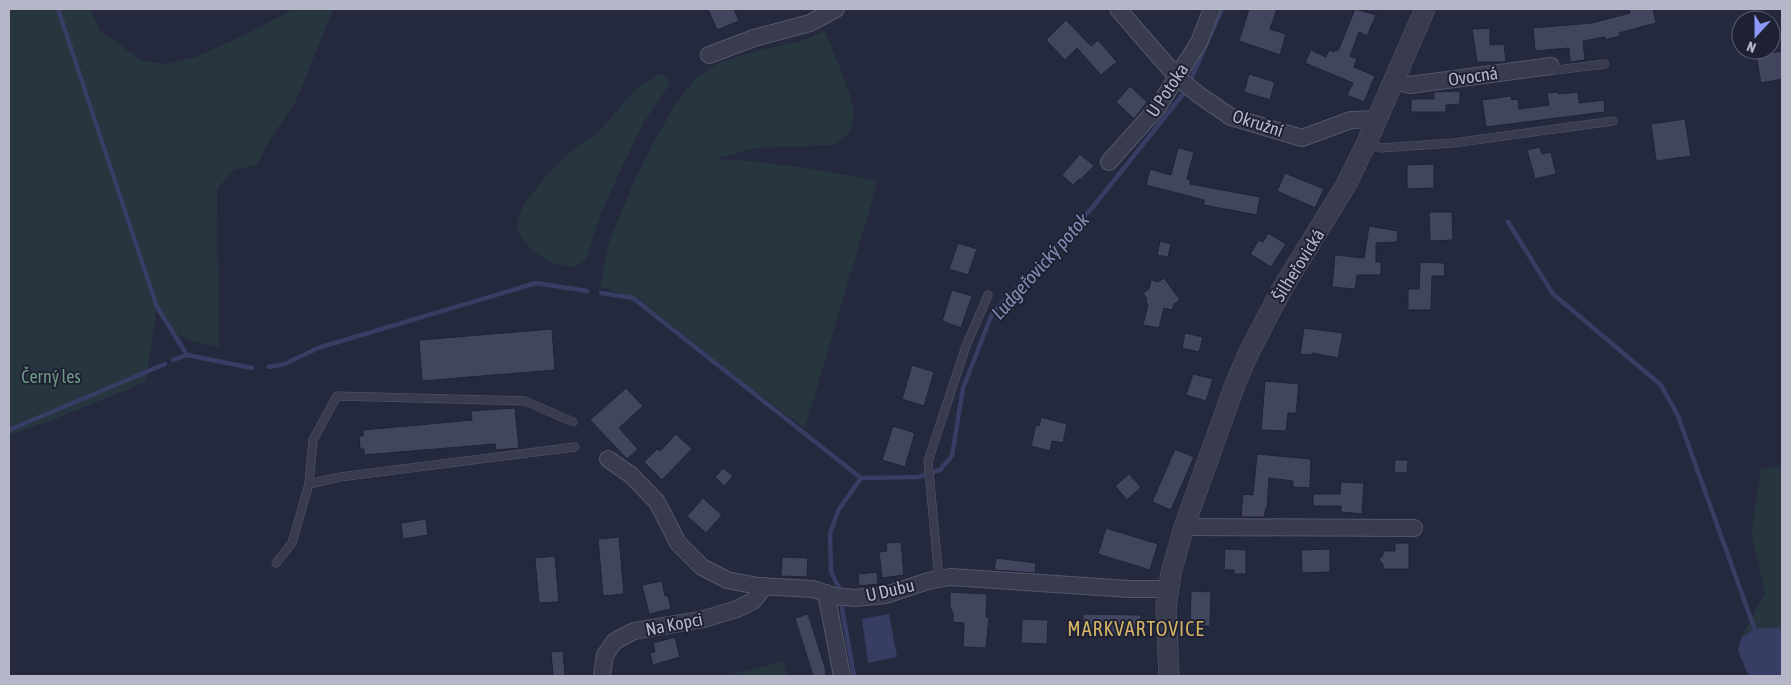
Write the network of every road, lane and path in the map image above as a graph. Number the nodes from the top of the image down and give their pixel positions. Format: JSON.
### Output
{"nodes":[{"id":1,"x":836,"y":9,"type":"edge"},
{"id":2,"x":1118,"y":9,"type":"edge"},
{"id":3,"x":1212,"y":9,"type":"edge"},
{"id":4,"x":1425,"y":9,"type":"edge"},
{"id":5,"x":709,"y":55,"type":"dead end"},
{"id":6,"x":1605,"y":64,"type":"dead end"},
{"id":7,"x":1552,"y":66,"type":"joint"},
{"id":8,"x":1177,"y":77,"type":"junction"},
{"id":9,"x":1394,"y":81,"type":"junction"},
{"id":10,"x":1377,"y":119,"type":"junction"},
{"id":11,"x":1613,"y":121,"type":"dead end"},
{"id":12,"x":1367,"y":142,"type":"junction"},
{"id":13,"x":1109,"y":162,"type":"dead end"},
{"id":14,"x":988,"y":295,"type":"dead end"},
{"id":15,"x":573,"y":422,"type":"dead end"},
{"id":16,"x":575,"y":447,"type":"dead end"},
{"id":17,"x":608,"y":459,"type":"dead end"},
{"id":18,"x":309,"y":484,"type":"junction"},
{"id":19,"x":1184,"y":526,"type":"junction"},
{"id":20,"x":1414,"y":528,"type":"dead end"},
{"id":21,"x":276,"y":563,"type":"dead end"},
{"id":22,"x":939,"y":579,"type":"junction"},
{"id":23,"x":765,"y":586,"type":"junction"},
{"id":24,"x":1168,"y":589,"type":"junction"},
{"id":25,"x":826,"y":593,"type":"junction"},
{"id":26,"x":602,"y":676,"type":"edge"},
{"id":27,"x":842,"y":676,"type":"edge"},
{"id":28,"x":1169,"y":676,"type":"edge"}],
"edges":[{"from":1,"to":5,"type":"street"},
{"from":2,"to":8,"type":"street","name":"Okružní"},
{"from":3,"to":8,"type":"street","name":"U Potoka"},
{"from":4,"to":9,"type":"street","name":"Šilheřovická"},
{"from":6,"to":7,"type":"lane"},
{"from":7,"to":9,"type":"street","name":"Ovocná"},
{"from":8,"to":10,"type":"street","name":"Okružní"},
{"from":8,"to":13,"type":"street","name":"U Potoka"},
{"from":9,"to":10,"type":"street","name":"Šilheřovická"},
{"from":10,"to":12,"type":"street","name":"Šilheřovická"},
{"from":11,"to":12,"type":"lane"},
{"from":12,"to":19,"type":"street","name":"Šilheřovická"},
{"from":14,"to":22,"type":"lane"},
{"from":15,"to":18,"type":"lane"},
{"from":16,"to":18,"type":"lane"},
{"from":17,"to":23,"type":"street","name":"U Dubu"},
{"from":18,"to":21,"type":"lane"},
{"from":19,"to":20,"type":"street"},
{"from":19,"to":24,"type":"street","name":"Šilheřovická"},
{"from":22,"to":24,"type":"street","name":"U Dubu"},
{"from":22,"to":25,"type":"street","name":"U Dubu"},
{"from":23,"to":25,"type":"street","name":"U Dubu"},
{"from":23,"to":26,"type":"street","name":"Na Kopci"},
{"from":24,"to":28,"type":"street","name":"Šilheřovická"},
{"from":25,"to":27,"type":"street"}]}
